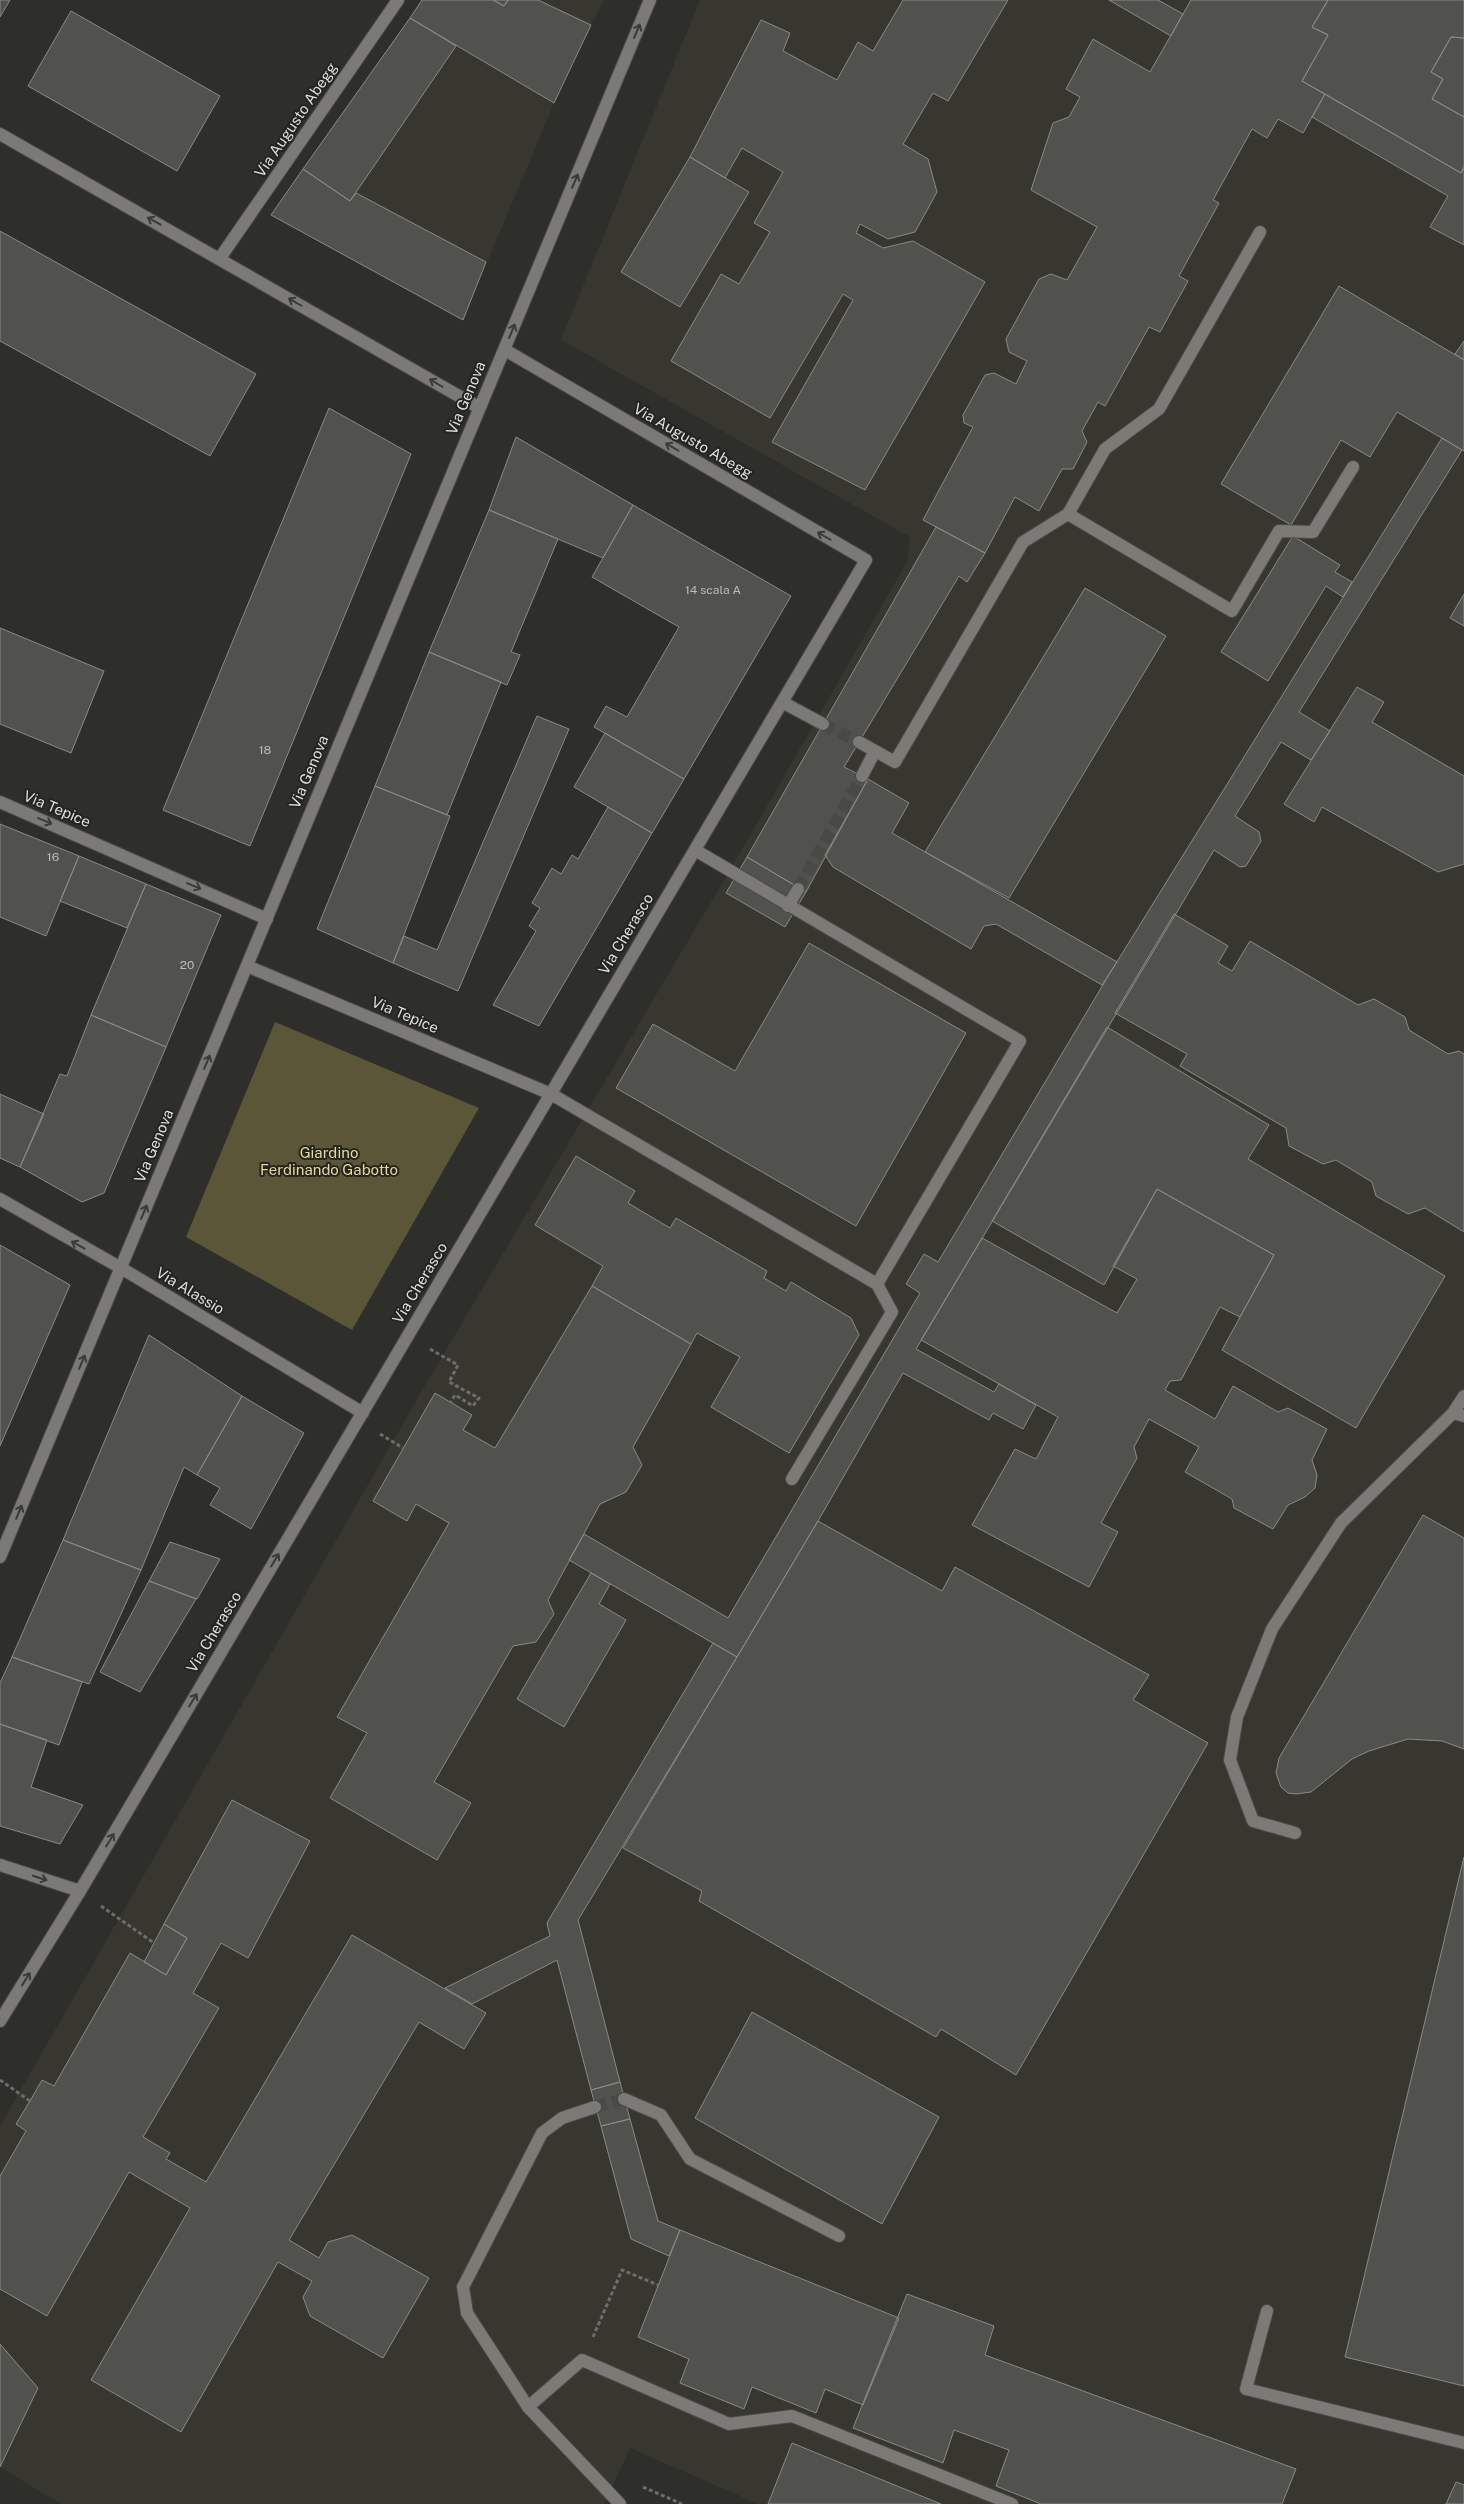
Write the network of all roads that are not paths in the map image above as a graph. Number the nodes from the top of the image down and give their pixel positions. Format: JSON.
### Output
{"nodes":[{"id":1,"x":398,"y":0,"type":"edge"},
{"id":2,"x":650,"y":0,"type":"edge"},
{"id":3,"x":0,"y":134,"type":"edge"},
{"id":4,"x":1260,"y":232,"type":"dead end"},
{"id":5,"x":220,"y":258,"type":"junction"},
{"id":6,"x":504,"y":350,"type":"junction"},
{"id":7,"x":478,"y":407,"type":"junction"},
{"id":8,"x":1353,"y":467,"type":"dead end"},
{"id":9,"x":1068,"y":514,"type":"junction"},
{"id":10,"x":866,"y":560,"type":"joint"},
{"id":11,"x":782,"y":702,"type":"junction"},
{"id":12,"x":823,"y":724,"type":"tunnel mouth"},
{"id":13,"x":859,"y":742,"type":"tunnel mouth"},
{"id":14,"x":875,"y":751,"type":"junction"},
{"id":15,"x":862,"y":776,"type":"tunnel mouth"},
{"id":16,"x":0,"y":802,"type":"edge"},
{"id":17,"x":695,"y":850,"type":"junction"},
{"id":18,"x":798,"y":889,"type":"tunnel mouth"},
{"id":19,"x":788,"y":906,"type":"junction"},
{"id":20,"x":267,"y":919,"type":"junction"},
{"id":21,"x":247,"y":966,"type":"junction"},
{"id":22,"x":551,"y":1094,"type":"junction"},
{"id":23,"x":0,"y":1199,"type":"edge"},
{"id":24,"x":121,"y":1268,"type":"junction"},
{"id":25,"x":876,"y":1284,"type":"junction"},
{"id":26,"x":1464,"y":1396,"type":"edge"},
{"id":27,"x":363,"y":1413,"type":"junction"},
{"id":28,"x":1458,"y":1414,"type":"edge"},
{"id":29,"x":792,"y":1479,"type":"dead end"},
{"id":30,"x":0,"y":1557,"type":"edge"},
{"id":31,"x":1295,"y":1833,"type":"dead end"},
{"id":32,"x":0,"y":1865,"type":"edge"},
{"id":33,"x":80,"y":1891,"type":"junction"},
{"id":34,"x":0,"y":2020,"type":"edge"},
{"id":35,"x":624,"y":2099,"type":"tunnel mouth"},
{"id":36,"x":595,"y":2107,"type":"tunnel mouth"},
{"id":37,"x":839,"y":2236,"type":"dead end"},
{"id":38,"x":1267,"y":2311,"type":"dead end"},
{"id":39,"x":528,"y":2407,"type":"junction"},
{"id":40,"x":1464,"y":2443,"type":"edge"},
{"id":41,"x":620,"y":2504,"type":"edge"},
{"id":42,"x":1012,"y":2504,"type":"edge"}],
"edges":[{"from":1,"to":5,"type":"street","name":"Via Augusto Abegg"},
{"from":6,"to":2,"type":"street","name":"Via Genova","one_way":true},
{"from":5,"to":3,"type":"street","one_way":true},
{"from":4,"to":9,"type":"street"},
{"from":7,"to":5,"type":"street","one_way":true},
{"from":6,"to":7,"type":"street","name":"Via Genova"},
{"from":10,"to":6,"type":"street","name":"Via Augusto Abegg","one_way":true},
{"from":7,"to":20,"type":"street","name":"Via Genova"},
{"from":8,"to":9,"type":"street"},
{"from":9,"to":14,"type":"street"},
{"from":10,"to":11,"type":"street","name":"Via Cherasco"},
{"from":11,"to":12,"type":"street"},
{"from":11,"to":17,"type":"street","name":"Via Cherasco"},
{"from":13,"to":14,"type":"street"},
{"from":14,"to":15,"type":"street"},
{"from":16,"to":20,"type":"street","name":"Via Tepice","one_way":true},
{"from":17,"to":19,"type":"street"},
{"from":17,"to":22,"type":"street","name":"Via Cherasco"},
{"from":18,"to":19,"type":"street"},
{"from":19,"to":25,"type":"street"},
{"from":20,"to":21,"type":"street","name":"Via Genova"},
{"from":21,"to":22,"type":"street","name":"Via Tepice"},
{"from":24,"to":21,"type":"street","name":"Via Genova","one_way":true},
{"from":22,"to":25,"type":"street","name":"Via Tepice"},
{"from":22,"to":27,"type":"street","name":"Via Cherasco"},
{"from":24,"to":23,"type":"street","name":"Via Alassio","one_way":true},
{"from":24,"to":27,"type":"street","name":"Via Alassio"},
{"from":30,"to":24,"type":"street","name":"Via Genova","one_way":true},
{"from":25,"to":29,"type":"street"},
{"from":26,"to":28,"type":"street"},
{"from":33,"to":27,"type":"street","name":"Via Cherasco","one_way":true},
{"from":28,"to":31,"type":"street"},
{"from":32,"to":33,"type":"street","one_way":true},
{"from":34,"to":33,"type":"street","name":"Via Cherasco","one_way":true},
{"from":35,"to":37,"type":"street"},
{"from":36,"to":39,"type":"street"},
{"from":38,"to":40,"type":"street"},
{"from":39,"to":41,"type":"street"},
{"from":39,"to":42,"type":"street"}]}
